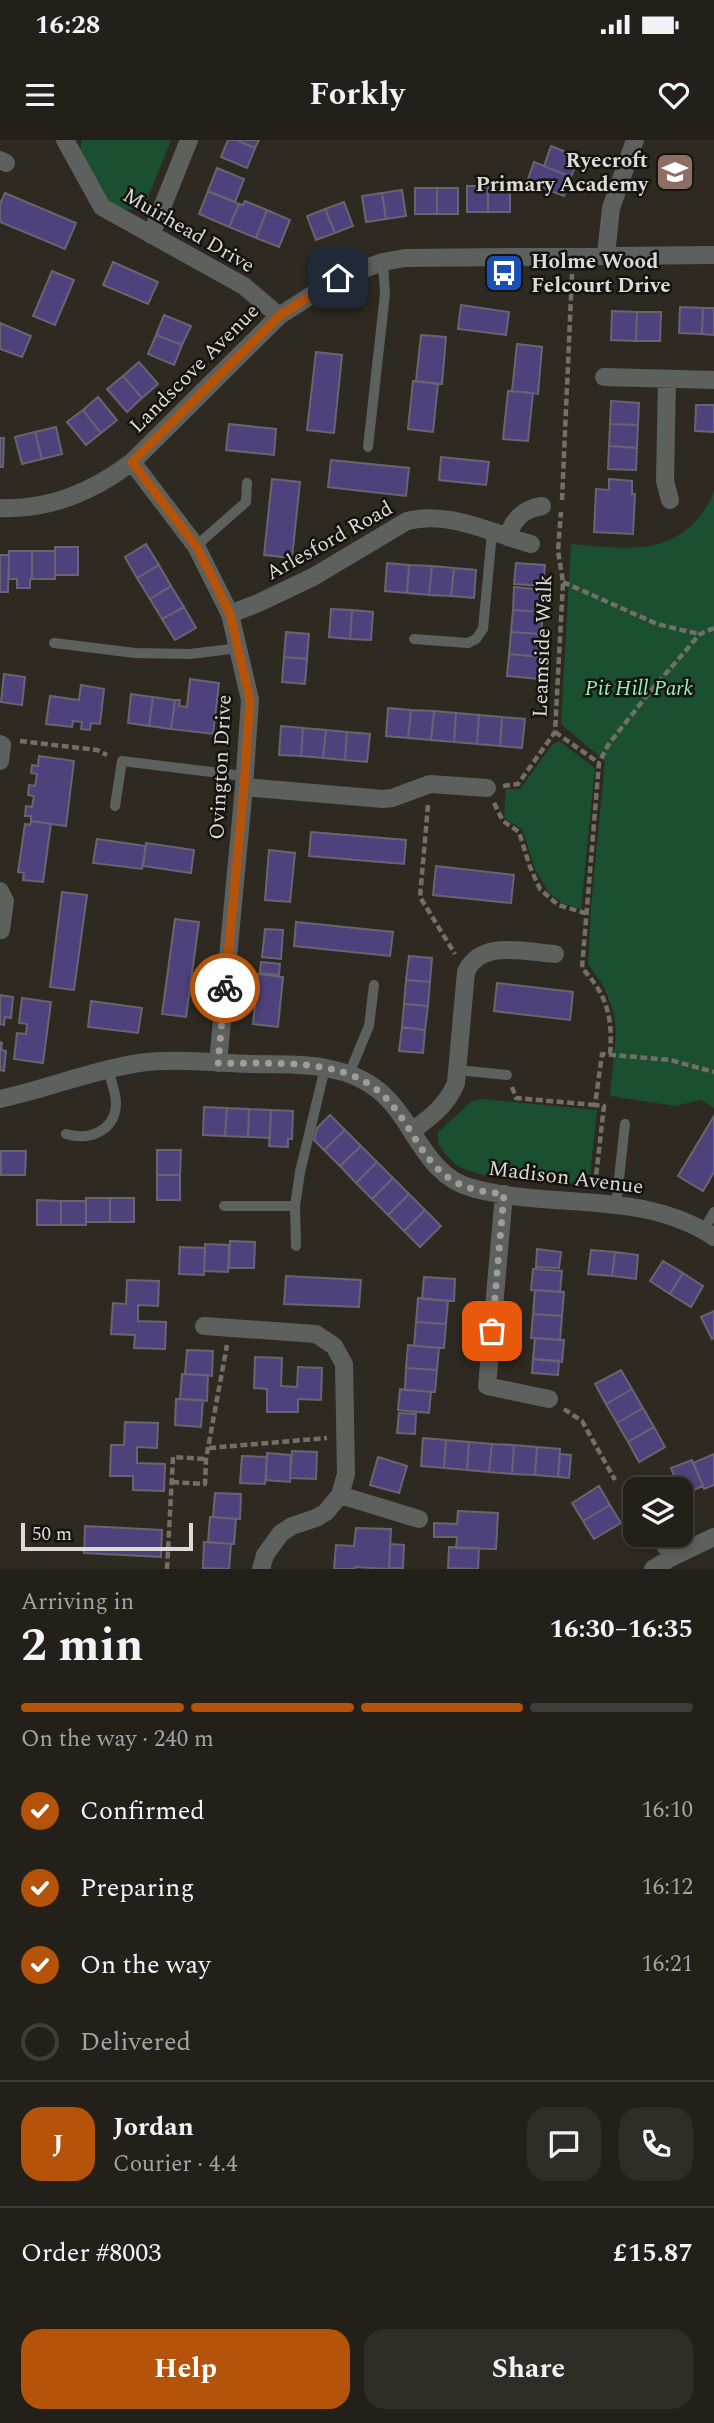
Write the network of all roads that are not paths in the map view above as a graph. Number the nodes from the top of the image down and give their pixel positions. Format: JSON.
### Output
{"nodes":[{"id":1,"x":65,"y":140,"type":"edge"},
{"id":2,"x":188,"y":140,"type":"edge"},
{"id":3,"x":635,"y":140,"type":"edge"},
{"id":4,"x":151,"y":234,"type":"junction"},
{"id":5,"x":606,"y":255,"type":"junction"},
{"id":6,"x":714,"y":255,"type":"edge"},
{"id":7,"x":383,"y":262,"type":"junction"},
{"id":8,"x":279,"y":316,"type":"junction"},
{"id":9,"x":604,"y":377,"type":"dead end"},
{"id":10,"x":667,"y":379,"type":"junction"},
{"id":11,"x":714,"y":380,"type":"edge"},
{"id":12,"x":369,"y":447,"type":"dead end"},
{"id":13,"x":132,"y":462,"type":"junction"},
{"id":14,"x":247,"y":482,"type":"dead end"},
{"id":15,"x":670,"y":500,"type":"dead end"},
{"id":16,"x":542,"y":506,"type":"dead end"},
{"id":17,"x":0,"y":508,"type":"edge"},
{"id":18,"x":500,"y":535,"type":"junction"},
{"id":19,"x":531,"y":544,"type":"dead end"},
{"id":20,"x":196,"y":546,"type":"junction"},
{"id":21,"x":230,"y":614,"type":"junction"},
{"id":22,"x":414,"y":639,"type":"dead end"},
{"id":23,"x":54,"y":643,"type":"dead end"},
{"id":24,"x":239,"y":648,"type":"junction"},
{"id":25,"x":244,"y":781,"type":"junction"},
{"id":26,"x":487,"y":788,"type":"road end"},
{"id":27,"x":115,"y":806,"type":"dead end"},
{"id":28,"x":0,"y":891,"type":"edge"},
{"id":29,"x":1,"y":930,"type":"edge"},
{"id":30,"x":555,"y":954,"type":"dead end"},
{"id":31,"x":374,"y":985,"type":"dead end"},
{"id":32,"x":218,"y":1063,"type":"junction"},
{"id":33,"x":325,"y":1068,"type":"junction"},
{"id":34,"x":108,"y":1070,"type":"junction"},
{"id":35,"x":457,"y":1070,"type":"junction"},
{"id":36,"x":349,"y":1074,"type":"junction"},
{"id":37,"x":507,"y":1075,"type":"road end"},
{"id":38,"x":0,"y":1099,"type":"edge"},
{"id":39,"x":625,"y":1124,"type":"dead end"},
{"id":40,"x":412,"y":1131,"type":"junction"},
{"id":41,"x":66,"y":1134,"type":"dead end"},
{"id":42,"x":504,"y":1194,"type":"junction"},
{"id":43,"x":224,"y":1206,"type":"dead end"},
{"id":44,"x":295,"y":1206,"type":"junction"},
{"id":45,"x":616,"y":1206,"type":"junction"},
{"id":46,"x":714,"y":1212,"type":"edge"},
{"id":47,"x":709,"y":1234,"type":"edge"},
{"id":48,"x":296,"y":1246,"type":"dead end"},
{"id":49,"x":204,"y":1326,"type":"dead end"},
{"id":50,"x":549,"y":1399,"type":"road end"},
{"id":51,"x":340,"y":1495,"type":"junction"},
{"id":52,"x":419,"y":1520,"type":"dead end"},
{"id":53,"x":712,"y":1541,"type":"edge"},
{"id":54,"x":666,"y":1547,"type":"edge"},
{"id":55,"x":672,"y":1556,"type":"junction"},
{"id":56,"x":261,"y":1569,"type":"edge"},
{"id":57,"x":653,"y":1569,"type":"edge"}],
"edges":[{"from":1,"to":4,"type":"street","name":"Muirhead Drive"},
{"from":2,"to":4,"type":"street"},
{"from":3,"to":5,"type":"street"},
{"from":4,"to":8,"type":"street","name":"Muirhead Drive"},
{"from":5,"to":6,"type":"street","name":"Landscove Avenue"},
{"from":5,"to":7,"type":"street","name":"Landscove Avenue"},
{"from":7,"to":8,"type":"street","name":"Landscove Avenue"},
{"from":7,"to":12,"type":"lane"},
{"from":8,"to":13,"type":"street","name":"Landscove Avenue"},
{"from":9,"to":10,"type":"street"},
{"from":10,"to":11,"type":"street"},
{"from":10,"to":15,"type":"street"},
{"from":13,"to":17,"type":"street","name":"Landscove Avenue"},
{"from":13,"to":20,"type":"street","name":"Ovington Drive"},
{"from":14,"to":20,"type":"lane"},
{"from":16,"to":18,"type":"street"},
{"from":18,"to":19,"type":"street","name":"Arlesford Road"},
{"from":18,"to":21,"type":"street","name":"Arlesford Road"},
{"from":18,"to":22,"type":"lane"},
{"from":20,"to":21,"type":"street","name":"Ovington Drive"},
{"from":21,"to":24,"type":"street","name":"Ovington Drive"},
{"from":23,"to":24,"type":"lane"},
{"from":24,"to":25,"type":"street","name":"Ovington Drive"},
{"from":25,"to":26,"type":"street"},
{"from":25,"to":27,"type":"lane"},
{"from":25,"to":32,"type":"street","name":"Ovington Drive"},
{"from":28,"to":29,"type":"street"},
{"from":30,"to":35,"type":"street"},
{"from":31,"to":36,"type":"lane"},
{"from":32,"to":33,"type":"street","name":"Madison Avenue"},
{"from":32,"to":34,"type":"street","name":"Madison Avenue"},
{"from":33,"to":36,"type":"street","name":"Madison Avenue"},
{"from":33,"to":44,"type":"lane"},
{"from":34,"to":38,"type":"street","name":"Madison Avenue"},
{"from":34,"to":41,"type":"lane"},
{"from":35,"to":37,"type":"lane"},
{"from":35,"to":40,"type":"street"},
{"from":36,"to":40,"type":"street","name":"Madison Avenue"},
{"from":39,"to":45,"type":"lane"},
{"from":40,"to":42,"type":"street","name":"Madison Avenue"},
{"from":42,"to":45,"type":"street","name":"Madison Avenue"},
{"from":42,"to":50,"type":"street"},
{"from":43,"to":44,"type":"lane"},
{"from":44,"to":48,"type":"lane"},
{"from":45,"to":47,"type":"street","name":"Madison Avenue"},
{"from":46,"to":47,"type":"lane"},
{"from":49,"to":51,"type":"street"},
{"from":51,"to":52,"type":"street"},
{"from":51,"to":56,"type":"street"},
{"from":53,"to":55,"type":"street"},
{"from":54,"to":55,"type":"street"},
{"from":55,"to":57,"type":"street"}]}
